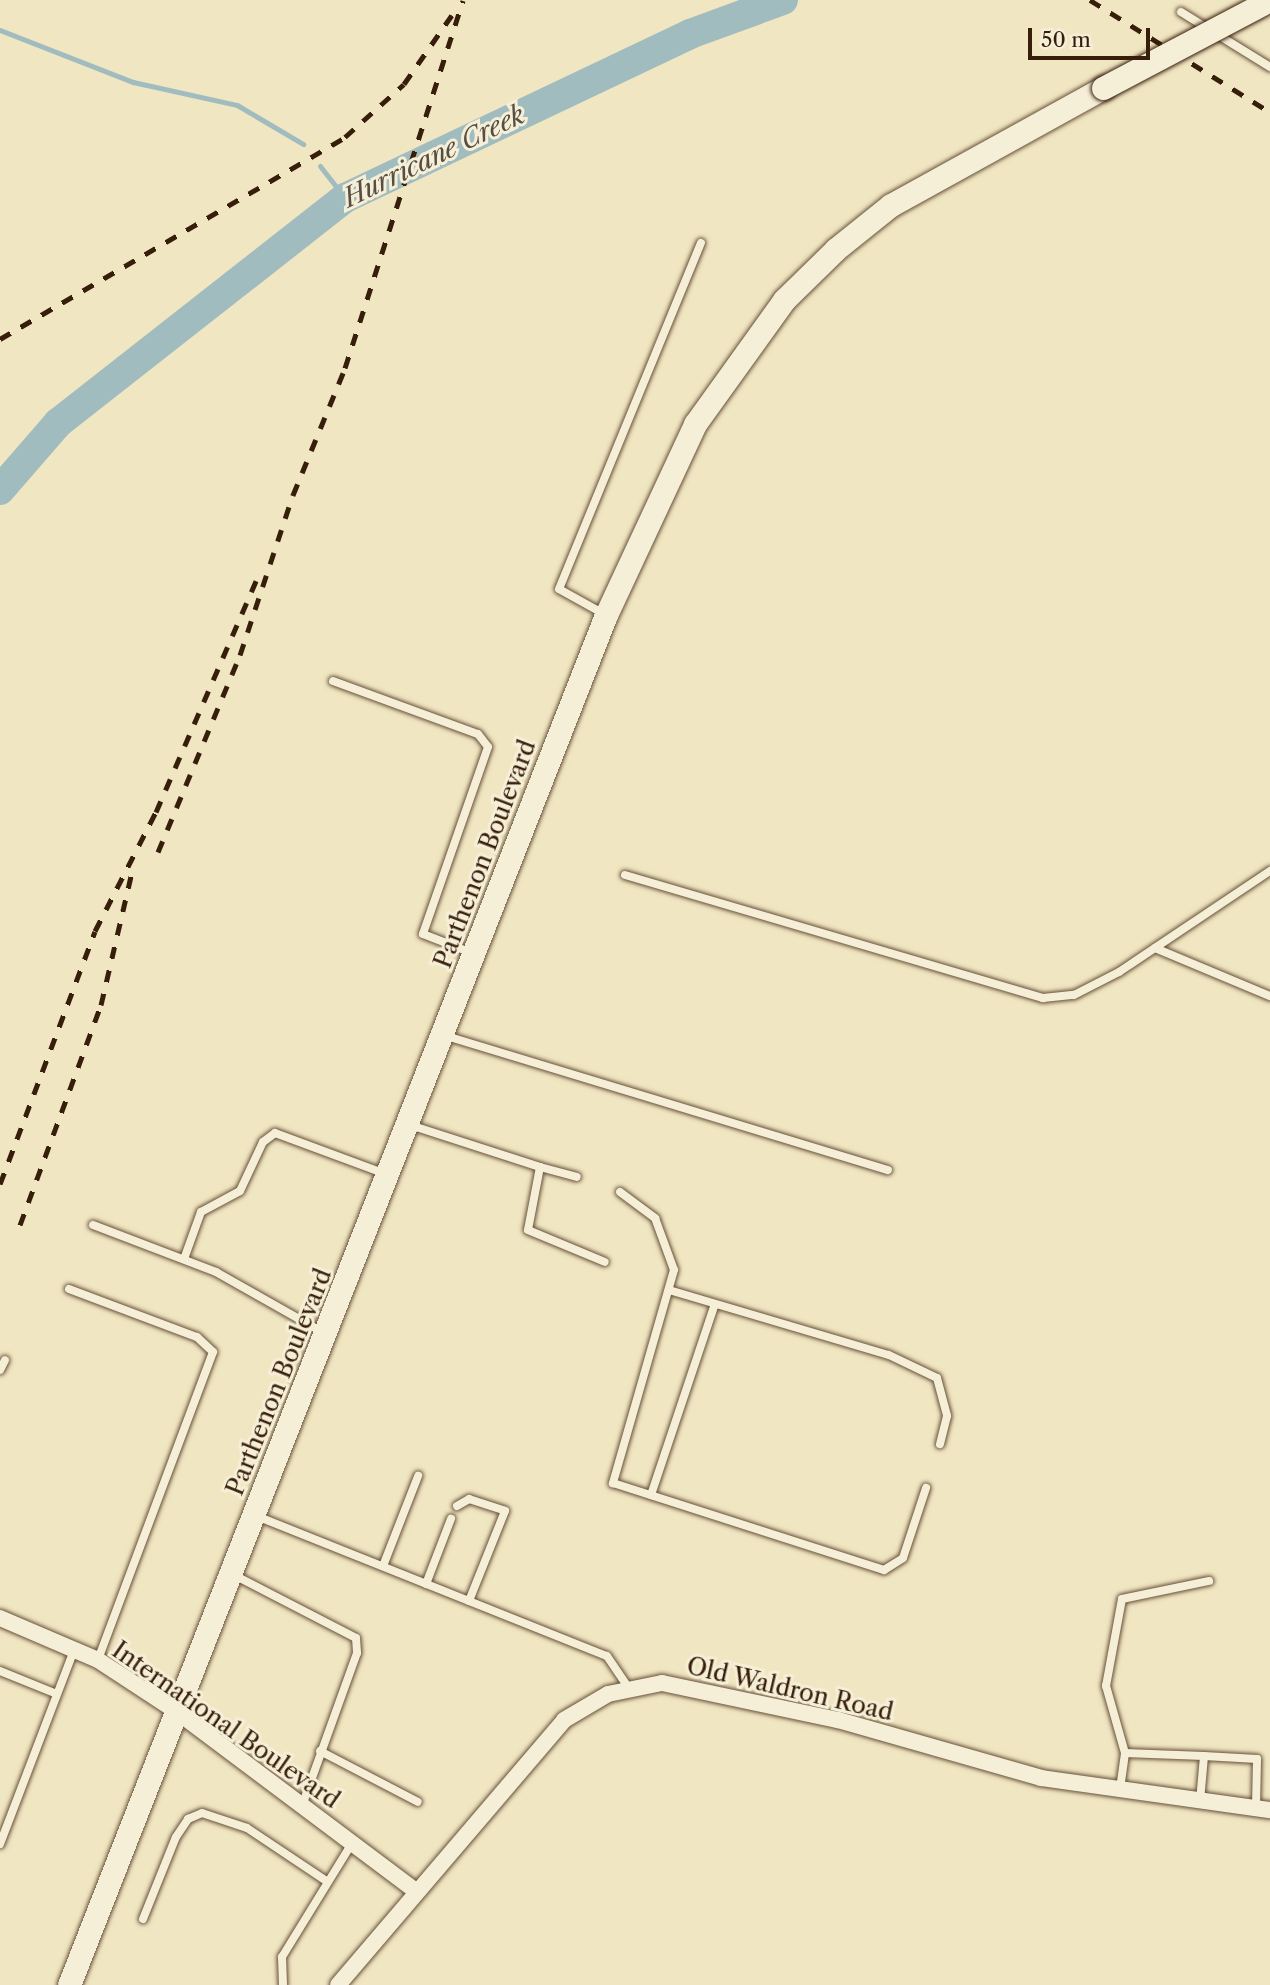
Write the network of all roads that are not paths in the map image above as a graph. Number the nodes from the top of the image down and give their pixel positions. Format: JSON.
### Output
{"nodes":[{"id":1,"x":1266,"y":2,"type":"edge"},
{"id":2,"x":1181,"y":12,"type":"dead end"},
{"id":3,"x":1270,"y":67,"type":"edge"},
{"id":4,"x":701,"y":243,"type":"dead end"},
{"id":5,"x":606,"y":615,"type":"junction"},
{"id":6,"x":333,"y":681,"type":"dead end"},
{"id":7,"x":1270,"y":871,"type":"edge"},
{"id":8,"x":625,"y":875,"type":"dead end"},
{"id":9,"x":1155,"y":948,"type":"junction"},
{"id":10,"x":475,"y":954,"type":"junction"},
{"id":11,"x":1270,"y":996,"type":"edge"},
{"id":12,"x":443,"y":1035,"type":"junction"},
{"id":13,"x":410,"y":1125,"type":"junction"},
{"id":14,"x":540,"y":1167,"type":"junction"},
{"id":15,"x":888,"y":1170,"type":"dead end"},
{"id":16,"x":389,"y":1175,"type":"junction"},
{"id":17,"x":577,"y":1177,"type":"dead end"},
{"id":18,"x":621,"y":1192,"type":"dead end"},
{"id":19,"x":93,"y":1225,"type":"dead end"},
{"id":20,"x":184,"y":1259,"type":"junction"},
{"id":21,"x":605,"y":1262,"type":"dead end"},
{"id":22,"x":69,"y":1289,"type":"dead end"},
{"id":23,"x":669,"y":1290,"type":"junction"},
{"id":24,"x":715,"y":1304,"type":"junction"},
{"id":25,"x":326,"y":1334,"type":"junction"},
{"id":26,"x":5,"y":1360,"type":"dead end"},
{"id":27,"x":0,"y":1370,"type":"edge"},
{"id":28,"x":940,"y":1444,"type":"dead end"},
{"id":29,"x":418,"y":1476,"type":"dead end"},
{"id":30,"x":926,"y":1488,"type":"dead end"},
{"id":31,"x":652,"y":1495,"type":"junction"},
{"id":32,"x":457,"y":1506,"type":"dead end"},
{"id":33,"x":254,"y":1515,"type":"junction"},
{"id":34,"x":451,"y":1519,"type":"dead end"},
{"id":35,"x":383,"y":1566,"type":"junction"},
{"id":36,"x":231,"y":1574,"type":"junction"},
{"id":37,"x":1209,"y":1581,"type":"dead end"},
{"id":38,"x":426,"y":1584,"type":"junction"},
{"id":39,"x":469,"y":1601,"type":"junction"},
{"id":40,"x":0,"y":1618,"type":"edge"},
{"id":41,"x":74,"y":1650,"type":"junction"},
{"id":42,"x":98,"y":1660,"type":"junction"},
{"id":43,"x":0,"y":1671,"type":"edge"},
{"id":44,"x":630,"y":1690,"type":"junction"},
{"id":45,"x":57,"y":1694,"type":"junction"},
{"id":46,"x":176,"y":1711,"type":"junction"},
{"id":47,"x":320,"y":1751,"type":"junction"},
{"id":48,"x":1125,"y":1753,"type":"junction"},
{"id":49,"x":1204,"y":1756,"type":"junction"},
{"id":50,"x":1120,"y":1789,"type":"junction"},
{"id":51,"x":1200,"y":1801,"type":"junction"},
{"id":52,"x":418,"y":1802,"type":"dead end"},
{"id":53,"x":302,"y":1805,"type":"junction"},
{"id":54,"x":1263,"y":1809,"type":"edge"},
{"id":55,"x":352,"y":1843,"type":"junction"},
{"id":56,"x":0,"y":1844,"type":"edge"},
{"id":57,"x":328,"y":1882,"type":"junction"},
{"id":58,"x":414,"y":1890,"type":"junction"},
{"id":59,"x":143,"y":1919,"type":"dead end"},
{"id":60,"x":69,"y":1985,"type":"edge"},
{"id":61,"x":283,"y":1985,"type":"edge"},
{"id":62,"x":338,"y":1985,"type":"edge"}],
"edges":[{"from":1,"to":5,"type":"main road","name":"Parthenon Boulevard","bridge":true},
{"from":2,"to":3,"type":"lane"},
{"from":4,"to":5,"type":"lane"},
{"from":5,"to":10,"type":"main road","name":"Parthenon Boulevard"},
{"from":6,"to":10,"type":"lane"},
{"from":7,"to":9,"type":"lane"},
{"from":8,"to":9,"type":"lane"},
{"from":9,"to":11,"type":"lane"},
{"from":10,"to":12,"type":"main road","name":"Parthenon Boulevard"},
{"from":12,"to":13,"type":"main road","name":"Parthenon Boulevard"},
{"from":12,"to":15,"type":"lane"},
{"from":13,"to":14,"type":"lane"},
{"from":13,"to":16,"type":"main road","name":"Parthenon Boulevard"},
{"from":14,"to":17,"type":"lane"},
{"from":14,"to":21,"type":"lane"},
{"from":16,"to":20,"type":"lane"},
{"from":16,"to":25,"type":"main road","name":"Parthenon Boulevard"},
{"from":18,"to":23,"type":"lane"},
{"from":19,"to":20,"type":"lane"},
{"from":20,"to":25,"type":"lane"},
{"from":22,"to":42,"type":"lane"},
{"from":23,"to":24,"type":"lane"},
{"from":23,"to":31,"type":"lane"},
{"from":24,"to":28,"type":"lane"},
{"from":24,"to":31,"type":"lane"},
{"from":25,"to":33,"type":"main road","name":"Parthenon Boulevard"},
{"from":26,"to":27,"type":"lane"},
{"from":29,"to":35,"type":"lane"},
{"from":30,"to":31,"type":"lane"},
{"from":32,"to":39,"type":"lane"},
{"from":33,"to":35,"type":"lane"},
{"from":33,"to":36,"type":"main road","name":"Parthenon Boulevard"},
{"from":34,"to":38,"type":"lane"},
{"from":35,"to":38,"type":"lane"},
{"from":36,"to":46,"type":"main road","name":"Parthenon Boulevard"},
{"from":36,"to":47,"type":"lane"},
{"from":37,"to":48,"type":"lane"},
{"from":38,"to":39,"type":"lane"},
{"from":39,"to":44,"type":"lane"},
{"from":40,"to":41,"type":"street","name":"International Boulevard"},
{"from":41,"to":42,"type":"street","name":"International Boulevard"},
{"from":41,"to":45,"type":"lane"},
{"from":42,"to":46,"type":"street","name":"International Boulevard"},
{"from":43,"to":45,"type":"lane"},
{"from":44,"to":50,"type":"street","name":"Old Waldron Road"},
{"from":44,"to":58,"type":"street","name":"Old Waldron Road"},
{"from":45,"to":56,"type":"lane"},
{"from":46,"to":53,"type":"street","name":"International Boulevard"},
{"from":46,"to":60,"type":"main road","name":"Parthenon Boulevard"},
{"from":47,"to":52,"type":"lane"},
{"from":47,"to":53,"type":"lane"},
{"from":48,"to":49,"type":"lane"},
{"from":48,"to":50,"type":"lane"},
{"from":49,"to":51,"type":"lane"},
{"from":49,"to":54,"type":"lane"},
{"from":50,"to":51,"type":"street","name":"Old Waldron Road"},
{"from":51,"to":54,"type":"street","name":"Old Waldron Road"},
{"from":53,"to":55,"type":"street","name":"International Boulevard"},
{"from":55,"to":57,"type":"lane"},
{"from":55,"to":58,"type":"street","name":"International Boulevard"},
{"from":57,"to":59,"type":"lane"},
{"from":57,"to":61,"type":"lane"},
{"from":58,"to":62,"type":"street","name":"Old Waldron Road"}]}
